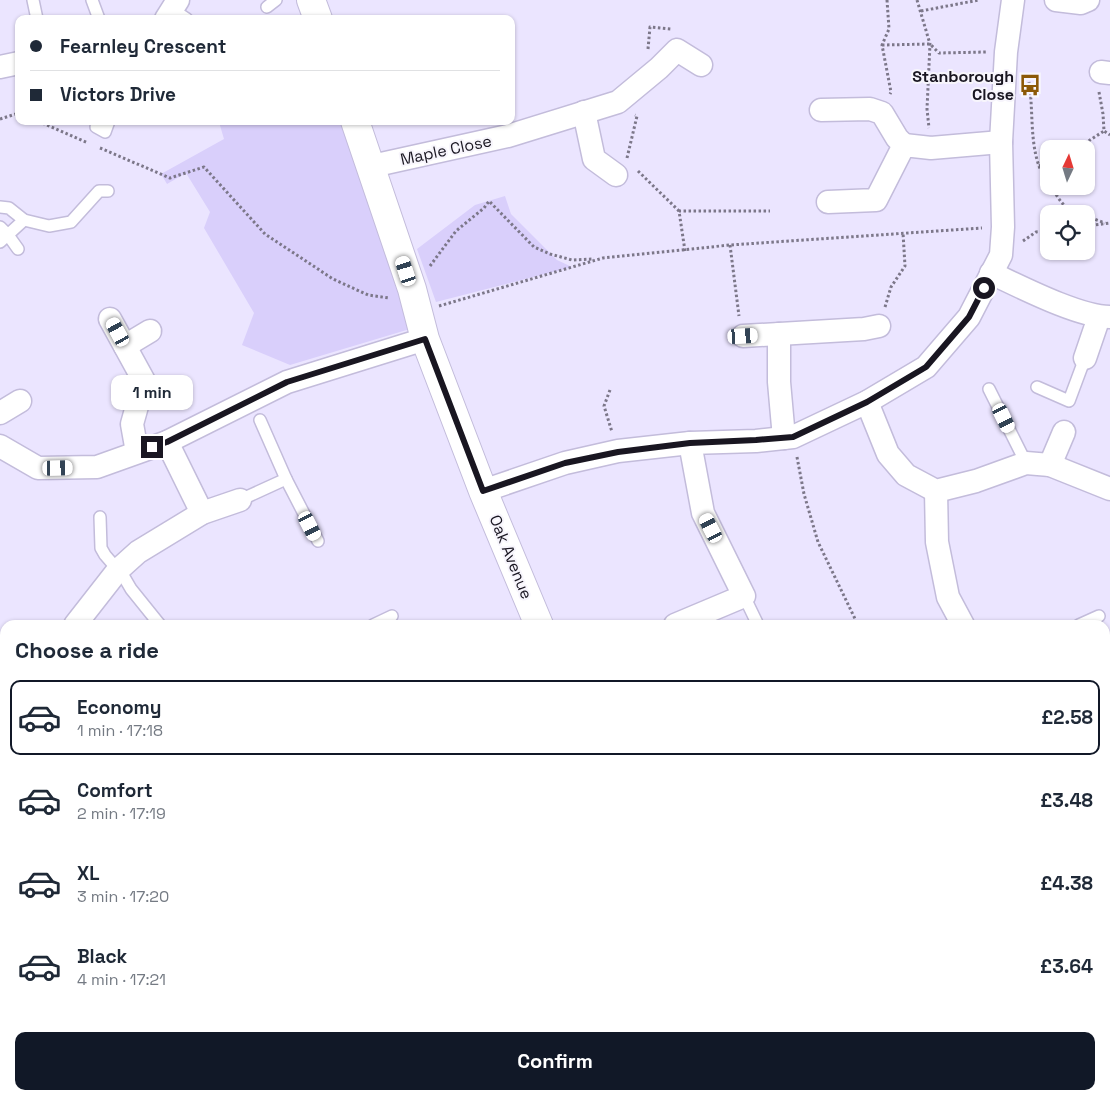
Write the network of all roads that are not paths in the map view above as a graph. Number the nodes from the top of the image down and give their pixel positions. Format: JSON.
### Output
{"nodes":[{"id":1,"x":33,"y":0,"type":"edge"},
{"id":2,"x":92,"y":0,"type":"edge"},
{"id":3,"x":311,"y":0,"type":"edge"},
{"id":4,"x":1013,"y":0,"type":"edge"},
{"id":5,"x":1056,"y":0,"type":"edge"},
{"id":6,"x":1088,"y":0,"type":"edge"},
{"id":7,"x":36,"y":15,"type":"edge"},
{"id":8,"x":98,"y":15,"type":"edge"},
{"id":9,"x":317,"y":15,"type":"edge"},
{"id":10,"x":15,"y":64,"type":"edge"},
{"id":11,"x":701,"y":65,"type":"dead end"},
{"id":12,"x":0,"y":67,"type":"edge"},
{"id":13,"x":821,"y":110,"type":"dead end"},
{"id":14,"x":584,"y":112,"type":"junction"},
{"id":15,"x":108,"y":125,"type":"edge"},
{"id":16,"x":357,"y":125,"type":"edge"},
{"id":17,"x":96,"y":127,"type":"dead end"},
{"id":18,"x":508,"y":129,"type":"edge"},
{"id":19,"x":1001,"y":142,"type":"junction"},
{"id":20,"x":904,"y":146,"type":"junction"},
{"id":21,"x":372,"y":166,"type":"junction"},
{"id":22,"x":616,"y":174,"type":"dead end"},
{"id":23,"x":108,"y":191,"type":"dead end"},
{"id":24,"x":828,"y":202,"type":"dead end"},
{"id":25,"x":0,"y":207,"type":"edge"},
{"id":26,"x":24,"y":220,"type":"junction"},
{"id":27,"x":3,"y":235,"type":"edge"},
{"id":28,"x":18,"y":250,"type":"dead end"},
{"id":29,"x":991,"y":273,"type":"junction"},
{"id":30,"x":1104,"y":317,"type":"edge"},
{"id":31,"x":110,"y":319,"type":"dead end"},
{"id":32,"x":878,"y":326,"type":"road end"},
{"id":33,"x":150,"y":330,"type":"dead end"},
{"id":34,"x":778,"y":334,"type":"junction"},
{"id":35,"x":743,"y":336,"type":"road end"},
{"id":36,"x":425,"y":339,"type":"junction"},
{"id":37,"x":125,"y":346,"type":"junction"},
{"id":38,"x":1085,"y":358,"type":"joint"},
{"id":39,"x":1037,"y":387,"type":"dead end"},
{"id":40,"x":989,"y":388,"type":"dead end"},
{"id":41,"x":20,"y":401,"type":"dead end"},
{"id":42,"x":867,"y":402,"type":"junction"},
{"id":43,"x":0,"y":412,"type":"edge"},
{"id":44,"x":260,"y":420,"type":"dead end"},
{"id":45,"x":1064,"y":432,"type":"dead end"},
{"id":46,"x":788,"y":438,"type":"junction"},
{"id":47,"x":167,"y":442,"type":"junction"},
{"id":48,"x":690,"y":443,"type":"junction"},
{"id":49,"x":0,"y":446,"type":"edge"},
{"id":50,"x":137,"y":452,"type":"junction"},
{"id":51,"x":1026,"y":463,"type":"junction"},
{"id":52,"x":1050,"y":465,"type":"junction"},
{"id":53,"x":286,"y":479,"type":"junction"},
{"id":54,"x":1110,"y":489,"type":"edge"},
{"id":55,"x":483,"y":491,"type":"junction"},
{"id":56,"x":936,"y":491,"type":"junction"},
{"id":57,"x":240,"y":500,"type":"joint"},
{"id":58,"x":202,"y":513,"type":"junction"},
{"id":59,"x":100,"y":517,"type":"dead end"},
{"id":60,"x":318,"y":541,"type":"dead end"},
{"id":61,"x":118,"y":570,"type":"junction"},
{"id":62,"x":744,"y":596,"type":"junction"},
{"id":63,"x":392,"y":616,"type":"dead end"},
{"id":64,"x":1100,"y":616,"type":"dead end"},
{"id":65,"x":79,"y":620,"type":"edge"},
{"id":66,"x":156,"y":620,"type":"edge"},
{"id":67,"x":384,"y":620,"type":"edge"},
{"id":68,"x":536,"y":620,"type":"edge"},
{"id":69,"x":687,"y":620,"type":"edge"},
{"id":70,"x":756,"y":620,"type":"edge"},
{"id":71,"x":960,"y":620,"type":"edge"},
{"id":72,"x":1090,"y":620,"type":"edge"}],
"edges":[{"from":1,"to":7,"type":"lane"},
{"from":2,"to":8,"type":"lane"},
{"from":3,"to":9,"type":"street"},
{"from":4,"to":19,"type":"street"},
{"from":5,"to":6,"type":"street"},
{"from":10,"to":12,"type":"street"},
{"from":11,"to":14,"type":"street","name":"Maple Close"},
{"from":13,"to":20,"type":"street"},
{"from":14,"to":18,"type":"street","name":"Maple Close"},
{"from":14,"to":22,"type":"street"},
{"from":15,"to":17,"type":"lane"},
{"from":16,"to":21,"type":"street","name":"Oak Avenue"},
{"from":18,"to":21,"type":"street","name":"Maple Close"},
{"from":19,"to":20,"type":"street"},
{"from":19,"to":29,"type":"street"},
{"from":20,"to":24,"type":"street"},
{"from":21,"to":36,"type":"street","name":"Oak Avenue"},
{"from":23,"to":26,"type":"lane"},
{"from":25,"to":26,"type":"lane"},
{"from":26,"to":27,"type":"lane"},
{"from":27,"to":28,"type":"lane"},
{"from":29,"to":30,"type":"street"},
{"from":29,"to":42,"type":"street"},
{"from":30,"to":38,"type":"street"},
{"from":31,"to":37,"type":"street"},
{"from":32,"to":34,"type":"street"},
{"from":33,"to":37,"type":"street"},
{"from":34,"to":35,"type":"street"},
{"from":34,"to":46,"type":"street"},
{"from":36,"to":47,"type":"street"},
{"from":36,"to":55,"type":"street","name":"Oak Avenue"},
{"from":37,"to":50,"type":"street"},
{"from":38,"to":39,"type":"lane"},
{"from":40,"to":51,"type":"lane"},
{"from":41,"to":43,"type":"street"},
{"from":42,"to":46,"type":"street"},
{"from":42,"to":56,"type":"street"},
{"from":44,"to":53,"type":"lane"},
{"from":45,"to":52,"type":"street"},
{"from":46,"to":48,"type":"street"},
{"from":47,"to":50,"type":"street"},
{"from":47,"to":58,"type":"street"},
{"from":48,"to":55,"type":"street"},
{"from":48,"to":62,"type":"street"},
{"from":49,"to":50,"type":"street"},
{"from":51,"to":52,"type":"street"},
{"from":51,"to":56,"type":"street"},
{"from":52,"to":54,"type":"street"},
{"from":53,"to":57,"type":"lane"},
{"from":53,"to":60,"type":"lane"},
{"from":55,"to":68,"type":"street","name":"Oak Avenue"},
{"from":56,"to":71,"type":"street"},
{"from":57,"to":58,"type":"street"},
{"from":58,"to":61,"type":"street"},
{"from":59,"to":61,"type":"lane"},
{"from":61,"to":65,"type":"street"},
{"from":61,"to":66,"type":"lane"},
{"from":62,"to":69,"type":"street"},
{"from":62,"to":70,"type":"lane"},
{"from":63,"to":67,"type":"lane"},
{"from":64,"to":72,"type":"lane"}]}
